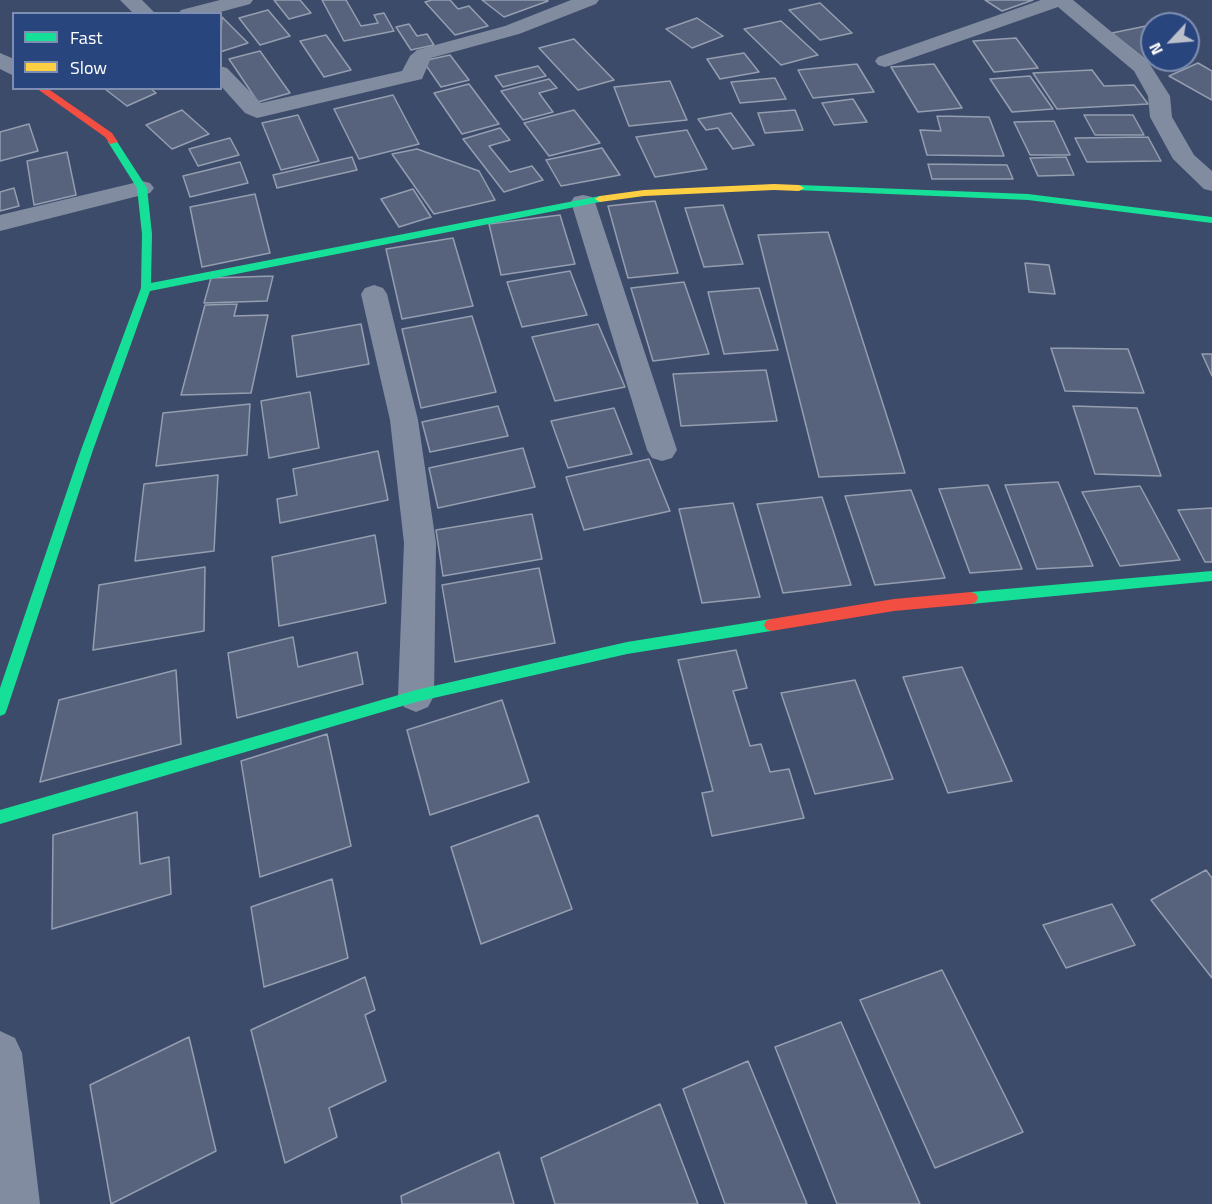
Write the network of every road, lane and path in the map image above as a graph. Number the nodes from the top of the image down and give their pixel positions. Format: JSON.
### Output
{"nodes":[{"id":1,"x":130,"y":0,"type":"edge"},
{"id":2,"x":243,"y":0,"type":"edge"},
{"id":3,"x":589,"y":0,"type":"edge"},
{"id":4,"x":1061,"y":0,"type":"edge"},
{"id":5,"x":144,"y":12,"type":"edge"},
{"id":6,"x":196,"y":12,"type":"edge"},
{"id":7,"x":0,"y":59,"type":"edge"},
{"id":8,"x":885,"y":61,"type":"dead end"},
{"id":9,"x":12,"y":68,"type":"edge"},
{"id":10,"x":222,"y":74,"type":"edge"},
{"id":11,"x":43,"y":90,"type":"edge"},
{"id":12,"x":1212,"y":184,"type":"edge"},
{"id":13,"x":142,"y":188,"type":"junction"},
{"id":14,"x":583,"y":201,"type":"junction"},
{"id":15,"x":1212,"y":220,"type":"edge"},
{"id":16,"x":0,"y":223,"type":"edge"},
{"id":17,"x":146,"y":288,"type":"junction"},
{"id":18,"x":374,"y":294,"type":"dead end"},
{"id":19,"x":662,"y":450,"type":"dead end"},
{"id":20,"x":1212,"y":576,"type":"edge"},
{"id":21,"x":416,"y":696,"type":"junction"},
{"id":22,"x":0,"y":709,"type":"edge"},
{"id":23,"x":0,"y":817,"type":"edge"},
{"id":24,"x":0,"y":1053,"type":"edge"},
{"id":25,"x":17,"y":1204,"type":"edge"}],
"edges":[{"from":1,"to":5,"type":"street"},
{"from":2,"to":6,"type":"street"},
{"from":3,"to":10,"type":"street"},
{"from":4,"to":8,"type":"street"},
{"from":4,"to":12,"type":"street"},
{"from":7,"to":9,"type":"street"},
{"from":11,"to":13,"type":"street"},
{"from":13,"to":16,"type":"street"},
{"from":13,"to":17,"type":"street"},
{"from":14,"to":15,"type":"street"},
{"from":14,"to":17,"type":"street"},
{"from":14,"to":19,"type":"street"},
{"from":17,"to":22,"type":"street"},
{"from":18,"to":21,"type":"street"},
{"from":20,"to":21,"type":"street"},
{"from":21,"to":23,"type":"street"},
{"from":24,"to":25,"type":"street"}]}
